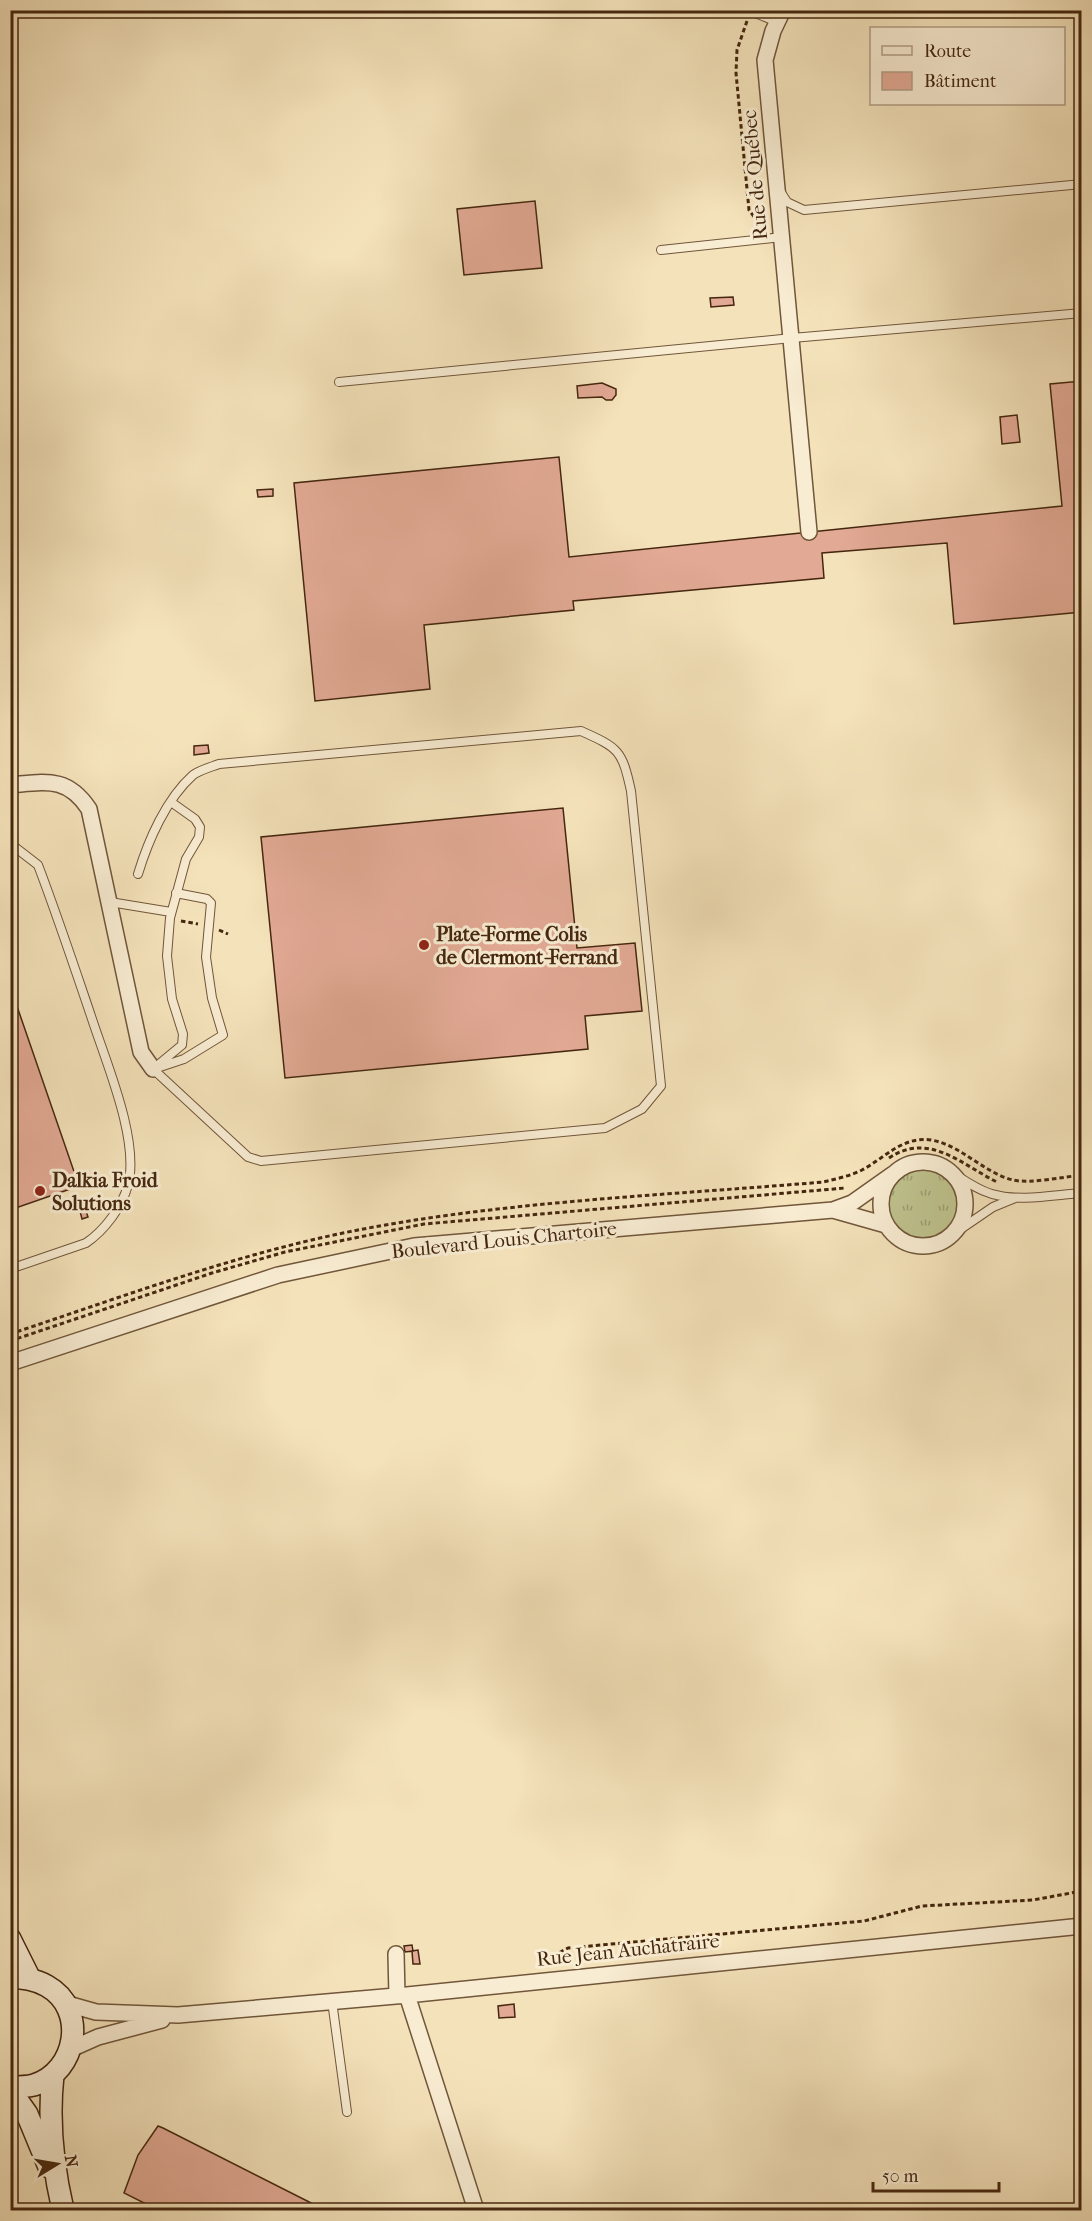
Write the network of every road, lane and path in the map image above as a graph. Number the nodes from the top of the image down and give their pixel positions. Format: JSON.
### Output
{"nodes":[{"id":1,"x":749,"y":12,"type":"edge"},
{"id":2,"x":780,"y":16,"type":"edge"},
{"id":3,"x":775,"y":174,"type":"junction"},
{"id":4,"x":1082,"y":184,"type":"edge"},
{"id":5,"x":781,"y":231,"type":"junction"},
{"id":6,"x":661,"y":250,"type":"dead end"},
{"id":7,"x":1082,"y":313,"type":"edge"},
{"id":8,"x":792,"y":338,"type":"junction"},
{"id":9,"x":339,"y":382,"type":"dead end"},
{"id":10,"x":809,"y":532,"type":"dead end"},
{"id":11,"x":10,"y":785,"type":"edge"},
{"id":12,"x":171,"y":802,"type":"junction"},
{"id":13,"x":10,"y":848,"type":"edge"},
{"id":14,"x":138,"y":874,"type":"dead end"},
{"id":15,"x":176,"y":893,"type":"junction"},
{"id":16,"x":110,"y":902,"type":"junction"},
{"id":17,"x":171,"y":912,"type":"junction"},
{"id":18,"x":153,"y":1069,"type":"junction"},
{"id":19,"x":946,"y":1169,"type":"junction"},
{"id":20,"x":893,"y":1174,"type":"junction"},
{"id":21,"x":1082,"y":1193,"type":"edge"},
{"id":22,"x":1018,"y":1197,"type":"junction"},
{"id":23,"x":833,"y":1210,"type":"junction"},
{"id":24,"x":886,"y":1225,"type":"junction"},
{"id":25,"x":952,"y":1235,"type":"junction"},
{"id":26,"x":10,"y":1269,"type":"edge"},
{"id":27,"x":10,"y":1364,"type":"edge"},
{"id":28,"x":1082,"y":1891,"type":"edge"},
{"id":29,"x":1082,"y":1926,"type":"edge"},
{"id":30,"x":10,"y":1940,"type":"edge"},
{"id":31,"x":396,"y":1954,"type":"dead end"},
{"id":32,"x":20,"y":1978,"type":"edge"},
{"id":33,"x":528,"y":1981,"type":"junction"},
{"id":34,"x":402,"y":1996,"type":"junction"},
{"id":35,"x":332,"y":2001,"type":"junction"},
{"id":36,"x":63,"y":2003,"type":"junction"},
{"id":37,"x":178,"y":2015,"type":"junction"},
{"id":38,"x":71,"y":2049,"type":"junction"},
{"id":39,"x":53,"y":2075,"type":"junction"},
{"id":40,"x":10,"y":2089,"type":"edge"},
{"id":41,"x":347,"y":2112,"type":"dead end"},
{"id":42,"x":58,"y":2187,"type":"junction"},
{"id":43,"x":63,"y":2211,"type":"edge"},
{"id":44,"x":476,"y":2211,"type":"edge"}],
"edges":[{"from":1,"to":2,"type":"lane"},
{"from":1,"to":5,"type":"path"},
{"from":2,"to":3,"type":"street","name":"Rue de Québec"},
{"from":3,"to":4,"type":"lane"},
{"from":3,"to":5,"type":"street","name":"Rue de Québec"},
{"from":5,"to":6,"type":"lane"},
{"from":5,"to":8,"type":"street","name":"Rue de Québec"},
{"from":7,"to":8,"type":"lane"},
{"from":8,"to":9,"type":"lane"},
{"from":8,"to":10,"type":"street","name":"Rue de Québec"},
{"from":11,"to":16,"type":"street"},
{"from":12,"to":14,"type":"lane"},
{"from":12,"to":15,"type":"lane"},
{"from":12,"to":18,"type":"lane"},
{"from":13,"to":26,"type":"lane"},
{"from":15,"to":17,"type":"lane"},
{"from":15,"to":18,"type":"lane"},
{"from":16,"to":17,"type":"lane"},
{"from":16,"to":18,"type":"street"},
{"from":17,"to":18,"type":"lane"},
{"from":19,"to":20,"type":"street"},
{"from":19,"to":22,"type":"lane"},
{"from":19,"to":25,"type":"street"},
{"from":20,"to":23,"type":"street"},
{"from":20,"to":24,"type":"street"},
{"from":21,"to":22,"type":"lane"},
{"from":22,"to":25,"type":"lane"},
{"from":23,"to":24,"type":"street"},
{"from":23,"to":27,"type":"street","name":"Boulevard Louis Chartoire"},
{"from":24,"to":25,"type":"street"},
{"from":28,"to":33,"type":"path"},
{"from":29,"to":33,"type":"street","name":"Rue Jean Auchatraire"},
{"from":30,"to":32,"type":"main road"},
{"from":31,"to":34,"type":"street"},
{"from":32,"to":36,"type":"main road"},
{"from":33,"to":34,"type":"street","name":"Rue Jean Auchatraire"},
{"from":34,"to":35,"type":"street","name":"Rue Jean Auchatraire"},
{"from":34,"to":44,"type":"street"},
{"from":35,"to":37,"type":"street","name":"Rue Jean Auchatraire"},
{"from":35,"to":41,"type":"lane"},
{"from":36,"to":37,"type":"street","name":"Rue Jean Auchatraire"},
{"from":36,"to":38,"type":"main road"},
{"from":37,"to":38,"type":"street","name":"Rue Jean Auchatraire"},
{"from":38,"to":39,"type":"main road"},
{"from":39,"to":40,"type":"main road"},
{"from":39,"to":42,"type":"main road"},
{"from":40,"to":42,"type":"main road"},
{"from":42,"to":43,"type":"main road"}]}
